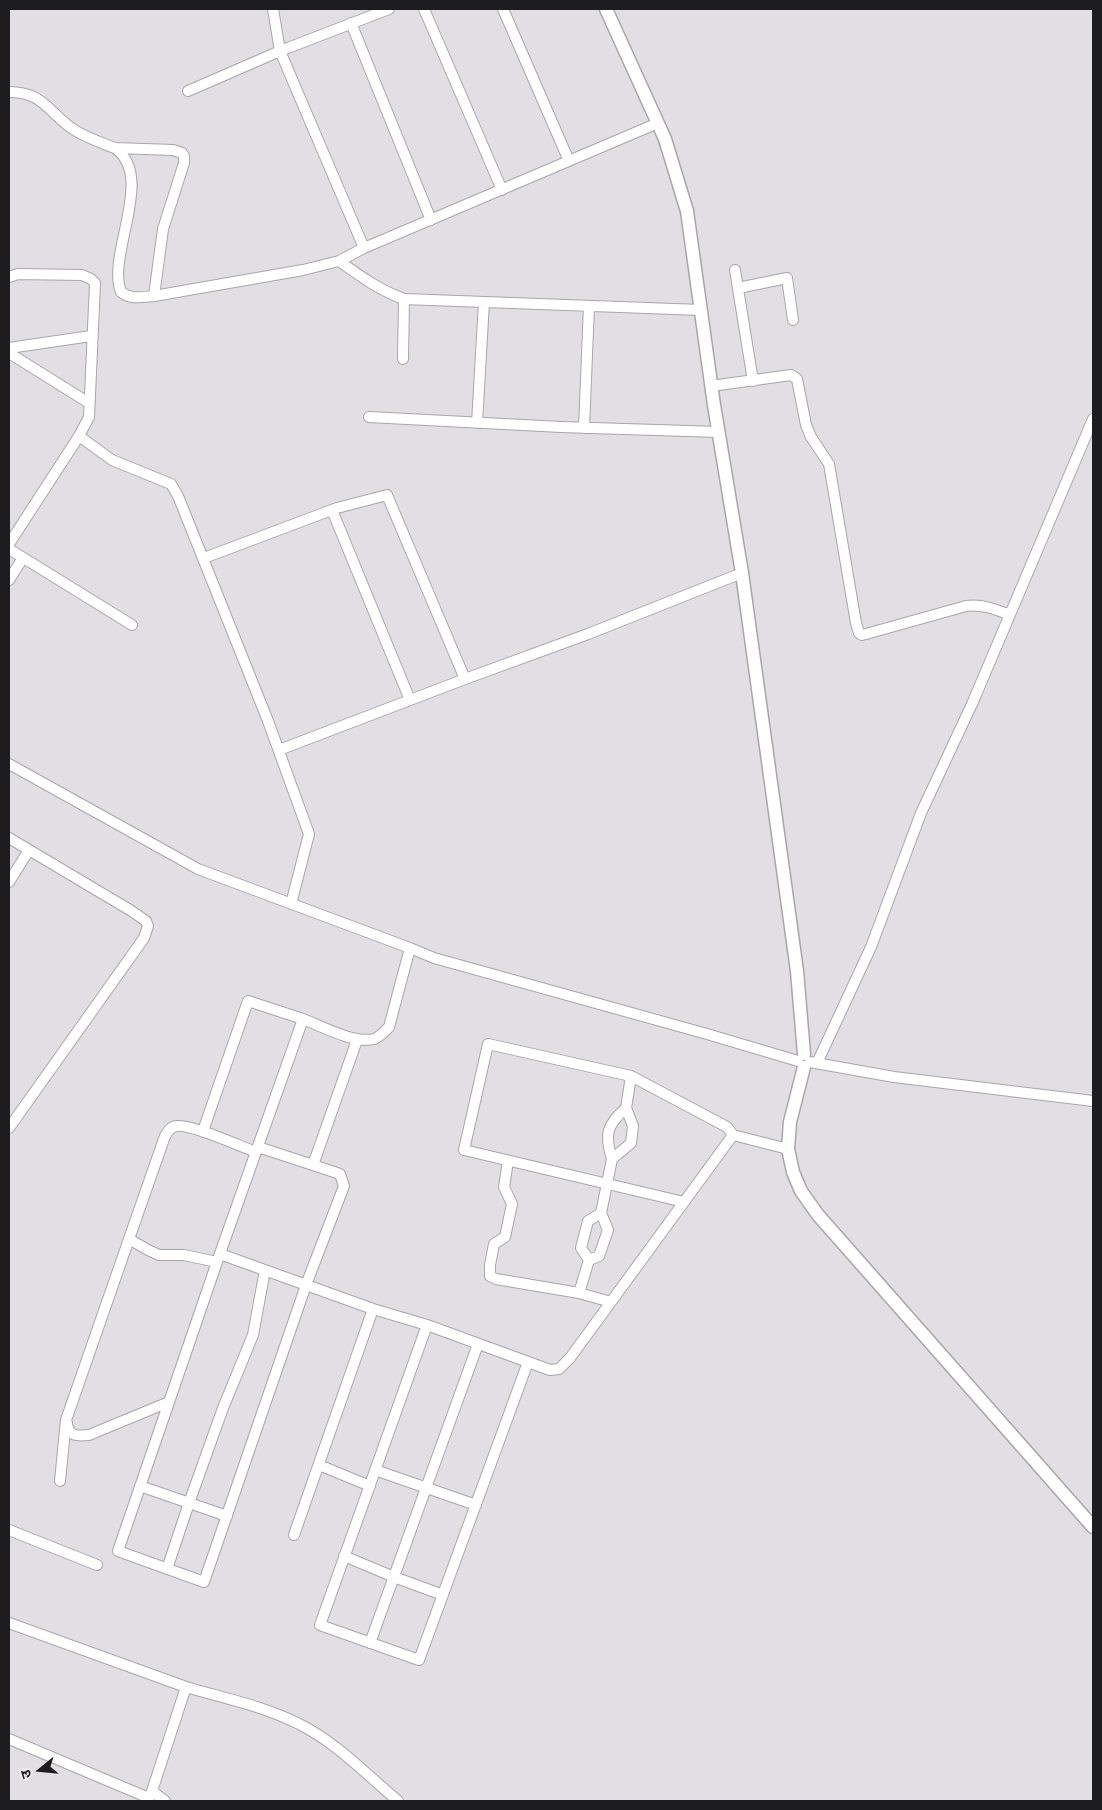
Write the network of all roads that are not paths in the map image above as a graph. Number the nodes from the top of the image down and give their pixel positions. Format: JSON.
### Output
{"nodes":[{"id":1,"x":273,"y":9,"type":"edge"},
{"id":2,"x":388,"y":9,"type":"edge"},
{"id":3,"x":424,"y":9,"type":"edge"},
{"id":4,"x":503,"y":9,"type":"edge"},
{"id":5,"x":606,"y":9,"type":"edge"},
{"id":6,"x":351,"y":24,"type":"junction"},
{"id":7,"x":280,"y":51,"type":"junction"},
{"id":8,"x":188,"y":91,"type":"dead end"},
{"id":9,"x":9,"y":92,"type":"edge"},
{"id":10,"x":658,"y":123,"type":"junction"},
{"id":11,"x":116,"y":148,"type":"junction"},
{"id":12,"x":569,"y":162,"type":"junction"},
{"id":13,"x":502,"y":190,"type":"junction"},
{"id":14,"x":431,"y":220,"type":"junction"},
{"id":15,"x":364,"y":248,"type":"junction"},
{"id":16,"x":339,"y":261,"type":"junction"},
{"id":17,"x":735,"y":270,"type":"dead end"},
{"id":18,"x":9,"y":277,"type":"edge"},
{"id":19,"x":738,"y":288,"type":"junction"},
{"id":20,"x":154,"y":296,"type":"junction"},
{"id":21,"x":404,"y":299,"type":"junction"},
{"id":22,"x":484,"y":302,"type":"junction"},
{"id":23,"x":589,"y":306,"type":"junction"},
{"id":24,"x":701,"y":310,"type":"junction"},
{"id":25,"x":793,"y":320,"type":"dead end"},
{"id":26,"x":91,"y":336,"type":"junction"},
{"id":27,"x":9,"y":348,"type":"edge"},
{"id":28,"x":9,"y":352,"type":"edge"},
{"id":29,"x":403,"y":359,"type":"dead end"},
{"id":30,"x":753,"y":381,"type":"junction"},
{"id":31,"x":711,"y":386,"type":"junction"},
{"id":32,"x":89,"y":403,"type":"junction"},
{"id":33,"x":369,"y":417,"type":"dead end"},
{"id":34,"x":1093,"y":420,"type":"edge"},
{"id":35,"x":477,"y":423,"type":"junction"},
{"id":36,"x":584,"y":428,"type":"junction"},
{"id":37,"x":719,"y":432,"type":"junction"},
{"id":38,"x":79,"y":436,"type":"junction"},
{"id":39,"x":332,"y":510,"type":"junction"},
{"id":40,"x":9,"y":544,"type":"edge"},
{"id":41,"x":9,"y":549,"type":"edge"},
{"id":42,"x":23,"y":558,"type":"junction"},
{"id":43,"x":204,"y":558,"type":"junction"},
{"id":44,"x":742,"y":572,"type":"junction"},
{"id":45,"x":9,"y":580,"type":"edge"},
{"id":46,"x":1010,"y":615,"type":"junction"},
{"id":47,"x":132,"y":625,"type":"dead end"},
{"id":48,"x":465,"y":679,"type":"junction"},
{"id":49,"x":410,"y":700,"type":"junction"},
{"id":50,"x":278,"y":750,"type":"junction"},
{"id":51,"x":9,"y":764,"type":"edge"},
{"id":52,"x":9,"y":838,"type":"edge"},
{"id":53,"x":29,"y":850,"type":"junction"},
{"id":54,"x":9,"y":882,"type":"edge"},
{"id":55,"x":292,"y":904,"type":"junction"},
{"id":56,"x":410,"y":948,"type":"junction"},
{"id":57,"x":302,"y":1019,"type":"junction"},
{"id":58,"x":357,"y":1040,"type":"junction"},
{"id":59,"x":807,"y":1061,"type":"junction"},
{"id":60,"x":631,"y":1076,"type":"junction"},
{"id":61,"x":1093,"y":1101,"type":"edge"},
{"id":62,"x":626,"y":1108,"type":"junction"},
{"id":63,"x":9,"y":1127,"type":"edge"},
{"id":64,"x":203,"y":1131,"type":"junction"},
{"id":65,"x":733,"y":1135,"type":"junction"},
{"id":66,"x":788,"y":1149,"type":"junction"},
{"id":67,"x":257,"y":1150,"type":"junction"},
{"id":68,"x":612,"y":1159,"type":"junction"},
{"id":69,"x":508,"y":1161,"type":"junction"},
{"id":70,"x":313,"y":1165,"type":"junction"},
{"id":71,"x":608,"y":1184,"type":"junction"},
{"id":72,"x":684,"y":1202,"type":"junction"},
{"id":73,"x":601,"y":1213,"type":"junction"},
{"id":74,"x":129,"y":1238,"type":"junction"},
{"id":75,"x":218,"y":1258,"type":"junction"},
{"id":76,"x":589,"y":1260,"type":"junction"},
{"id":77,"x":265,"y":1270,"type":"junction"},
{"id":78,"x":306,"y":1285,"type":"junction"},
{"id":79,"x":579,"y":1293,"type":"junction"},
{"id":80,"x":611,"y":1302,"type":"junction"},
{"id":81,"x":373,"y":1309,"type":"junction"},
{"id":82,"x":426,"y":1325,"type":"junction"},
{"id":83,"x":478,"y":1344,"type":"junction"},
{"id":84,"x":528,"y":1362,"type":"junction"},
{"id":85,"x":169,"y":1402,"type":"junction"},
{"id":86,"x":66,"y":1420,"type":"junction"},
{"id":87,"x":318,"y":1465,"type":"junction"},
{"id":88,"x":375,"y":1470,"type":"junction"},
{"id":89,"x":60,"y":1481,"type":"dead end"},
{"id":90,"x":140,"y":1486,"type":"junction"},
{"id":91,"x":370,"y":1486,"type":"junction"},
{"id":92,"x":426,"y":1486,"type":"junction"},
{"id":93,"x":189,"y":1503,"type":"junction"},
{"id":94,"x":476,"y":1505,"type":"junction"},
{"id":95,"x":227,"y":1516,"type":"junction"},
{"id":96,"x":1093,"y":1528,"type":"edge"},
{"id":97,"x":9,"y":1530,"type":"edge"},
{"id":98,"x":294,"y":1534,"type":"dead end"},
{"id":99,"x":344,"y":1556,"type":"junction"},
{"id":100,"x":97,"y":1565,"type":"dead end"},
{"id":101,"x":167,"y":1569,"type":"junction"},
{"id":102,"x":394,"y":1578,"type":"junction"},
{"id":103,"x":443,"y":1595,"type":"junction"},
{"id":104,"x":9,"y":1622,"type":"edge"},
{"id":105,"x":370,"y":1643,"type":"junction"},
{"id":106,"x":186,"y":1687,"type":"junction"},
{"id":107,"x":9,"y":1739,"type":"edge"},
{"id":108,"x":150,"y":1797,"type":"edge"},
{"id":109,"x":166,"y":1801,"type":"edge"},
{"id":110,"x":398,"y":1801,"type":"edge"}],
"edges":[{"from":1,"to":7,"type":"street"},
{"from":2,"to":6,"type":"street"},
{"from":3,"to":13,"type":"street"},
{"from":4,"to":12,"type":"street"},
{"from":5,"to":10,"type":"main road"},
{"from":6,"to":7,"type":"street"},
{"from":6,"to":14,"type":"street"},
{"from":7,"to":8,"type":"street"},
{"from":7,"to":15,"type":"street"},
{"from":9,"to":11,"type":"street"},
{"from":10,"to":12,"type":"street"},
{"from":10,"to":24,"type":"main road"},
{"from":11,"to":20,"type":"street"},
{"from":11,"to":20,"type":"street"},
{"from":12,"to":13,"type":"street"},
{"from":13,"to":14,"type":"street"},
{"from":14,"to":15,"type":"street"},
{"from":15,"to":16,"type":"street"},
{"from":16,"to":20,"type":"street"},
{"from":16,"to":21,"type":"street"},
{"from":17,"to":19,"type":"street"},
{"from":18,"to":26,"type":"street"},
{"from":19,"to":25,"type":"street"},
{"from":19,"to":30,"type":"street"},
{"from":21,"to":22,"type":"street"},
{"from":21,"to":29,"type":"street"},
{"from":22,"to":23,"type":"street"},
{"from":22,"to":35,"type":"street"},
{"from":23,"to":24,"type":"street"},
{"from":23,"to":36,"type":"street"},
{"from":24,"to":31,"type":"main road"},
{"from":26,"to":27,"type":"street"},
{"from":26,"to":32,"type":"street"},
{"from":28,"to":32,"type":"street"},
{"from":30,"to":31,"type":"street"},
{"from":30,"to":46,"type":"street"},
{"from":31,"to":37,"type":"main road"},
{"from":32,"to":38,"type":"street"},
{"from":33,"to":35,"type":"street"},
{"from":34,"to":46,"type":"street"},
{"from":35,"to":36,"type":"street"},
{"from":36,"to":37,"type":"street"},
{"from":37,"to":44,"type":"main road"},
{"from":38,"to":40,"type":"street"},
{"from":38,"to":43,"type":"street"},
{"from":39,"to":43,"type":"street"},
{"from":39,"to":48,"type":"street"},
{"from":39,"to":49,"type":"street"},
{"from":41,"to":42,"type":"street"},
{"from":42,"to":45,"type":"street"},
{"from":42,"to":47,"type":"street"},
{"from":43,"to":50,"type":"street"},
{"from":44,"to":48,"type":"street"},
{"from":44,"to":59,"type":"main road"},
{"from":46,"to":59,"type":"street"},
{"from":48,"to":49,"type":"street"},
{"from":49,"to":50,"type":"street"},
{"from":50,"to":55,"type":"street"},
{"from":51,"to":55,"type":"street"},
{"from":52,"to":53,"type":"street"},
{"from":53,"to":54,"type":"street"},
{"from":53,"to":63,"type":"street"},
{"from":55,"to":56,"type":"street"},
{"from":56,"to":58,"type":"street"},
{"from":56,"to":59,"type":"street"},
{"from":57,"to":58,"type":"street"},
{"from":57,"to":64,"type":"street"},
{"from":57,"to":67,"type":"street"},
{"from":58,"to":70,"type":"street"},
{"from":59,"to":61,"type":"street"},
{"from":59,"to":66,"type":"main road"},
{"from":60,"to":62,"type":"street"},
{"from":60,"to":65,"type":"street"},
{"from":60,"to":69,"type":"street"},
{"from":62,"to":68,"type":"street"},
{"from":62,"to":68,"type":"street"},
{"from":64,"to":67,"type":"street"},
{"from":64,"to":74,"type":"street"},
{"from":65,"to":66,"type":"street"},
{"from":65,"to":72,"type":"street"},
{"from":66,"to":96,"type":"main road"},
{"from":67,"to":70,"type":"street"},
{"from":67,"to":75,"type":"street"},
{"from":68,"to":71,"type":"street"},
{"from":69,"to":71,"type":"street"},
{"from":69,"to":79,"type":"street"},
{"from":70,"to":78,"type":"street"},
{"from":71,"to":72,"type":"street"},
{"from":71,"to":73,"type":"street"},
{"from":72,"to":80,"type":"street"},
{"from":73,"to":76,"type":"street"},
{"from":73,"to":76,"type":"street"},
{"from":74,"to":75,"type":"street"},
{"from":74,"to":86,"type":"street"},
{"from":75,"to":77,"type":"street"},
{"from":75,"to":85,"type":"street"},
{"from":76,"to":79,"type":"street"},
{"from":77,"to":78,"type":"street"},
{"from":77,"to":93,"type":"street"},
{"from":78,"to":81,"type":"street"},
{"from":78,"to":95,"type":"street"},
{"from":79,"to":80,"type":"street"},
{"from":80,"to":84,"type":"street"},
{"from":81,"to":82,"type":"street"},
{"from":81,"to":87,"type":"street"},
{"from":82,"to":83,"type":"street"},
{"from":82,"to":88,"type":"street"},
{"from":83,"to":84,"type":"street"},
{"from":83,"to":92,"type":"street"},
{"from":84,"to":94,"type":"street"},
{"from":85,"to":86,"type":"street"},
{"from":85,"to":90,"type":"street"},
{"from":86,"to":89,"type":"street"},
{"from":87,"to":91,"type":"street"},
{"from":87,"to":98,"type":"street"},
{"from":88,"to":91,"type":"street"},
{"from":88,"to":92,"type":"street"},
{"from":90,"to":93,"type":"street"},
{"from":90,"to":101,"type":"street"},
{"from":91,"to":99,"type":"street"},
{"from":92,"to":94,"type":"street"},
{"from":92,"to":102,"type":"street"},
{"from":93,"to":95,"type":"street"},
{"from":93,"to":101,"type":"street"},
{"from":94,"to":103,"type":"street"},
{"from":95,"to":101,"type":"street"},
{"from":97,"to":100,"type":"street"},
{"from":99,"to":102,"type":"street"},
{"from":99,"to":105,"type":"street"},
{"from":102,"to":103,"type":"street"},
{"from":102,"to":105,"type":"street"},
{"from":103,"to":105,"type":"street"},
{"from":104,"to":106,"type":"street"},
{"from":106,"to":108,"type":"street"},
{"from":106,"to":110,"type":"street"},
{"from":107,"to":108,"type":"street"},
{"from":108,"to":109,"type":"street"}]}
